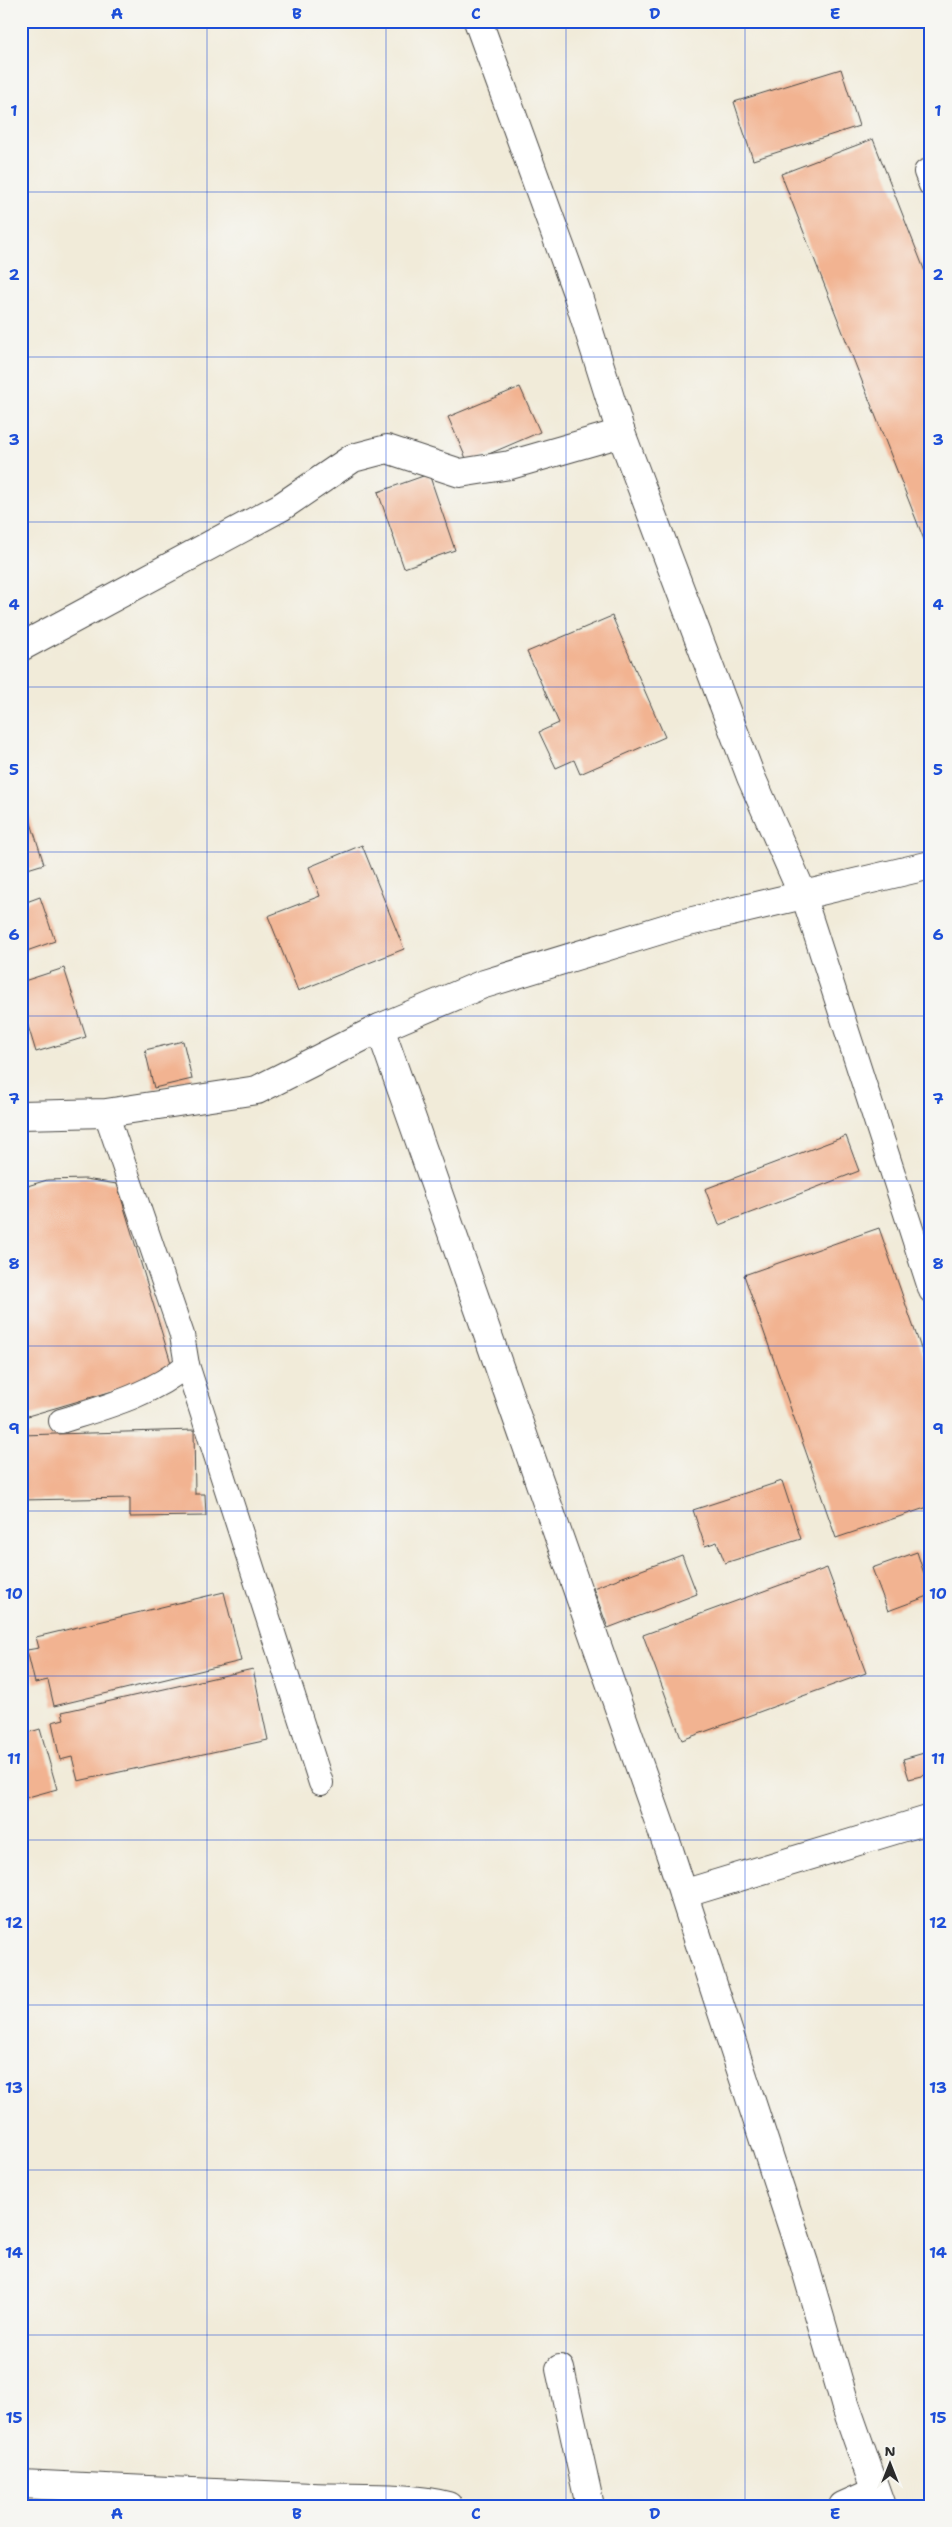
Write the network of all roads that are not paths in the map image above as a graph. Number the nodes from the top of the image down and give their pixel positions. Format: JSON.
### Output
{"nodes":[{"id":1,"x":478,"y":21,"type":"edge"},
{"id":2,"x":621,"y":433,"type":"junction"},
{"id":3,"x":21,"y":646,"type":"edge"},
{"id":4,"x":931,"y":865,"type":"edge"},
{"id":5,"x":803,"y":895,"type":"junction"},
{"id":6,"x":380,"y":1028,"type":"junction"},
{"id":7,"x":106,"y":1113,"type":"junction"},
{"id":8,"x":21,"y":1115,"type":"edge"},
{"id":9,"x":931,"y":1290,"type":"edge"},
{"id":10,"x":188,"y":1365,"type":"junction"},
{"id":11,"x":61,"y":1421,"type":"dead end"},
{"id":12,"x":321,"y":1783,"type":"dead end"},
{"id":13,"x":931,"y":1819,"type":"edge"},
{"id":14,"x":683,"y":1894,"type":"junction"},
{"id":15,"x":560,"y":2369,"type":"dead end"},
{"id":16,"x":21,"y":2484,"type":"edge"},
{"id":17,"x":878,"y":2499,"type":"edge"},
{"id":18,"x":848,"y":2505,"type":"edge"},
{"id":19,"x":448,"y":2506,"type":"edge"},
{"id":20,"x":590,"y":2506,"type":"edge"}],
"edges":[{"from":1,"to":2,"type":"street"},
{"from":2,"to":3,"type":"street"},
{"from":2,"to":5,"type":"street"},
{"from":4,"to":5,"type":"street"},
{"from":5,"to":6,"type":"street"},
{"from":5,"to":9,"type":"lane"},
{"from":6,"to":7,"type":"street"},
{"from":6,"to":14,"type":"street"},
{"from":7,"to":8,"type":"street"},
{"from":7,"to":10,"type":"lane"},
{"from":10,"to":11,"type":"lane"},
{"from":10,"to":12,"type":"lane"},
{"from":13,"to":14,"type":"street"},
{"from":14,"to":17,"type":"street"},
{"from":15,"to":20,"type":"street"},
{"from":16,"to":19,"type":"street"},
{"from":17,"to":18,"type":"street"}]}
